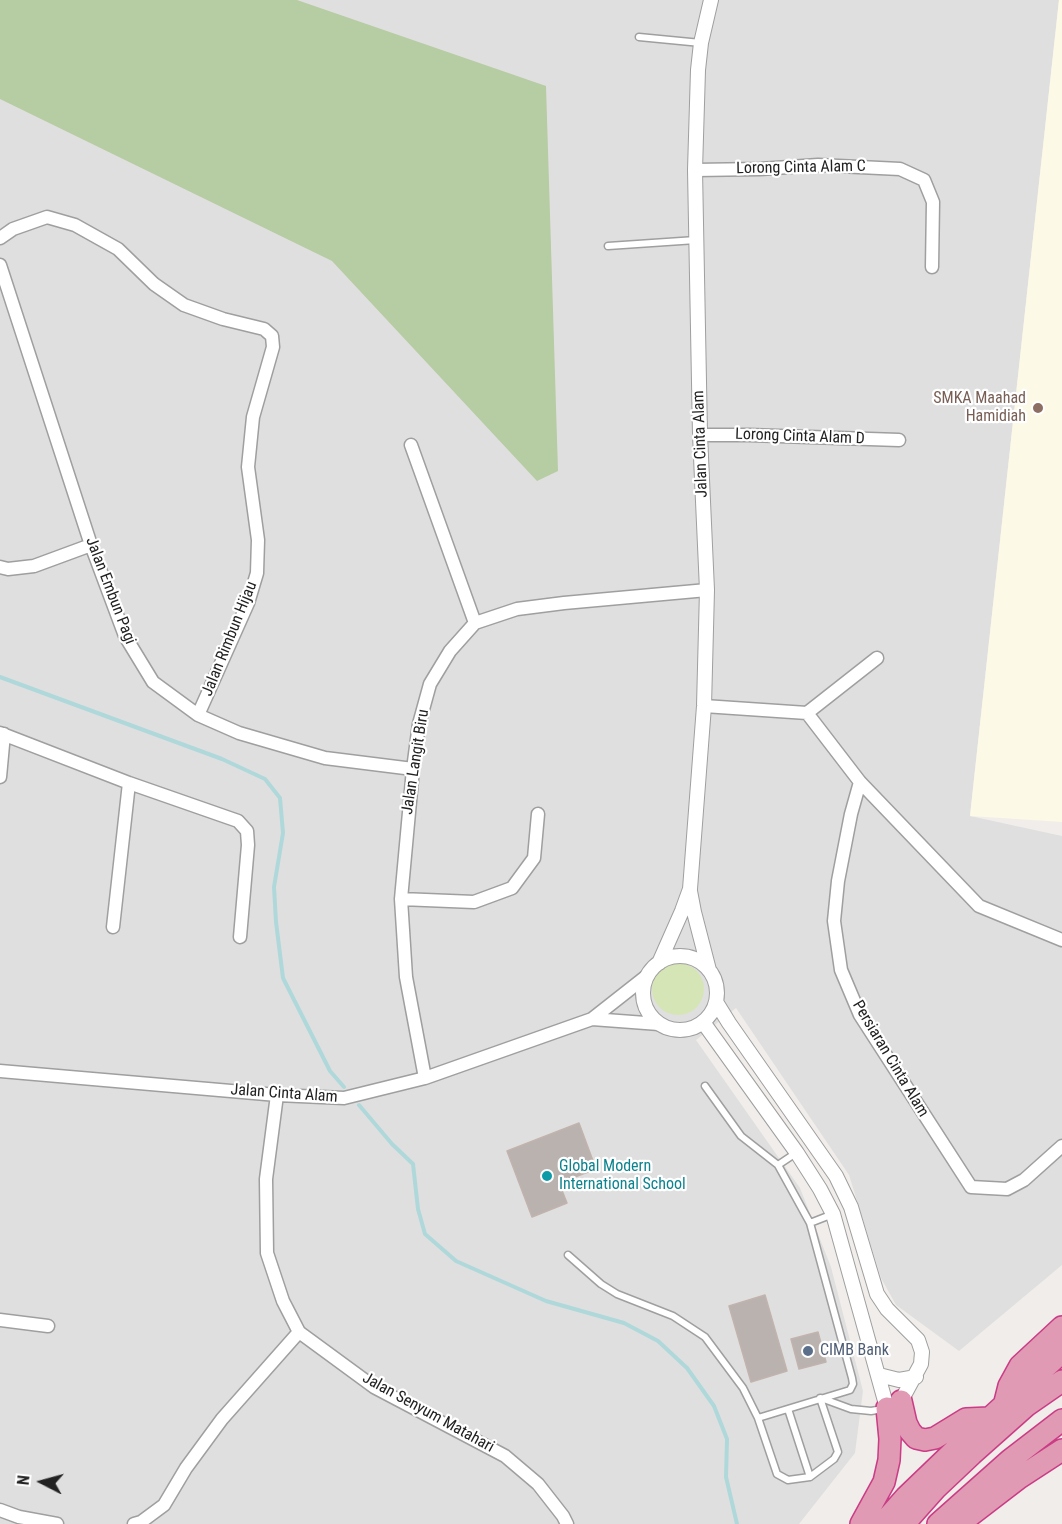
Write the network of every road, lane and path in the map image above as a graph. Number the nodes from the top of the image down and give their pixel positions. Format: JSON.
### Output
{"nodes":[{"id":1,"x":711,"y":0,"type":"edge"},
{"id":2,"x":639,"y":37,"type":"dead end"},
{"id":3,"x":701,"y":43,"type":"junction"},
{"id":4,"x":694,"y":170,"type":"junction"},
{"id":5,"x":0,"y":238,"type":"edge"},
{"id":6,"x":696,"y":240,"type":"junction"},
{"id":7,"x":608,"y":246,"type":"dead end"},
{"id":8,"x":0,"y":265,"type":"edge"},
{"id":9,"x":932,"y":267,"type":"dead end"},
{"id":10,"x":700,"y":435,"type":"junction"},
{"id":11,"x":899,"y":440,"type":"dead end"},
{"id":12,"x":411,"y":445,"type":"dead end"},
{"id":13,"x":91,"y":545,"type":"junction"},
{"id":14,"x":0,"y":567,"type":"edge"},
{"id":15,"x":707,"y":590,"type":"junction"},
{"id":16,"x":475,"y":623,"type":"junction"},
{"id":17,"x":877,"y":658,"type":"dead end"},
{"id":18,"x":704,"y":706,"type":"junction"},
{"id":19,"x":807,"y":713,"type":"junction"},
{"id":20,"x":198,"y":715,"type":"junction"},
{"id":21,"x":2,"y":734,"type":"edge"},
{"id":22,"x":413,"y":769,"type":"junction"},
{"id":23,"x":0,"y":777,"type":"edge"},
{"id":24,"x":860,"y":782,"type":"junction"},
{"id":25,"x":129,"y":783,"type":"junction"},
{"id":26,"x":538,"y":814,"type":"dead end"},
{"id":27,"x":690,"y":889,"type":"junction"},
{"id":28,"x":401,"y":899,"type":"junction"},
{"id":29,"x":113,"y":927,"type":"dead end"},
{"id":30,"x":240,"y":937,"type":"dead end"},
{"id":31,"x":1062,"y":940,"type":"edge"},
{"id":32,"x":659,"y":963,"type":"junction"},
{"id":33,"x":709,"y":970,"type":"junction"},
{"id":34,"x":648,"y":975,"type":"junction"},
{"id":35,"x":716,"y":1002,"type":"junction"},
{"id":36,"x":592,"y":1018,"type":"junction"},
{"id":37,"x":703,"y":1022,"type":"junction"},
{"id":38,"x":659,"y":1024,"type":"junction"},
{"id":39,"x":0,"y":1071,"type":"edge"},
{"id":40,"x":425,"y":1078,"type":"junction"},
{"id":41,"x":705,"y":1086,"type":"dead end"},
{"id":42,"x":277,"y":1095,"type":"junction"},
{"id":43,"x":1062,"y":1146,"type":"edge"},
{"id":44,"x":797,"y":1153,"type":"junction"},
{"id":45,"x":778,"y":1165,"type":"junction"},
{"id":46,"x":833,"y":1214,"type":"junction"},
{"id":47,"x":810,"y":1223,"type":"junction"},
{"id":48,"x":568,"y":1255,"type":"dead end"},
{"id":49,"x":0,"y":1320,"type":"edge"},
{"id":50,"x":48,"y":1326,"type":"dead end"},
{"id":51,"x":1062,"y":1327,"type":"edge"},
{"id":52,"x":299,"y":1332,"type":"junction"},
{"id":53,"x":1062,"y":1352,"type":"edge"},
{"id":54,"x":879,"y":1375,"type":"junction"},
{"id":55,"x":916,"y":1377,"type":"junction"},
{"id":56,"x":1062,"y":1381,"type":"edge"},
{"id":57,"x":820,"y":1398,"type":"junction"},
{"id":58,"x":894,"y":1404,"type":"junction"},
{"id":59,"x":788,"y":1409,"type":"junction"},
{"id":60,"x":997,"y":1412,"type":"junction"},
{"id":61,"x":758,"y":1418,"type":"junction"},
{"id":62,"x":1062,"y":1420,"type":"edge"},
{"id":63,"x":1062,"y":1450,"type":"edge"},
{"id":64,"x":810,"y":1477,"type":"junction"},
{"id":65,"x":0,"y":1510,"type":"edge"},
{"id":66,"x":18,"y":1520,"type":"edge"},
{"id":67,"x":57,"y":1524,"type":"edge"},
{"id":68,"x":134,"y":1524,"type":"edge"},
{"id":69,"x":567,"y":1524,"type":"edge"},
{"id":70,"x":861,"y":1524,"type":"edge"},
{"id":71,"x":882,"y":1524,"type":"edge"},
{"id":72,"x":904,"y":1524,"type":"edge"},
{"id":73,"x":938,"y":1524,"type":"edge"},
{"id":74,"x":959,"y":1524,"type":"edge"}],
"edges":[{"from":1,"to":3,"type":"street","name":"Jalan Cinta Alam"},
{"from":2,"to":3,"type":"lane"},
{"from":3,"to":4,"type":"street","name":"Jalan Cinta Alam"},
{"from":4,"to":6,"type":"street","name":"Jalan Cinta Alam"},
{"from":4,"to":9,"type":"street","name":"Lorong Cinta Alam C"},
{"from":5,"to":20,"type":"street","name":"Jalan Rimbun Hijau"},
{"from":6,"to":7,"type":"lane"},
{"from":6,"to":10,"type":"street","name":"Jalan Cinta Alam"},
{"from":8,"to":13,"type":"street","name":"Jalan Embun Pagi"},
{"from":10,"to":11,"type":"street","name":"Lorong Cinta Alam D"},
{"from":10,"to":15,"type":"street","name":"Jalan Cinta Alam"},
{"from":12,"to":16,"type":"street"},
{"from":13,"to":14,"type":"street"},
{"from":13,"to":20,"type":"street","name":"Jalan Embun Pagi"},
{"from":15,"to":16,"type":"street","name":"Jalan Langit Biru"},
{"from":15,"to":18,"type":"street","name":"Jalan Cinta Alam"},
{"from":16,"to":22,"type":"street","name":"Jalan Langit Biru"},
{"from":17,"to":19,"type":"street"},
{"from":18,"to":19,"type":"street"},
{"from":18,"to":27,"type":"street","name":"Jalan Cinta Alam"},
{"from":19,"to":24,"type":"street"},
{"from":20,"to":22,"type":"street","name":"Jalan Embun Pagi"},
{"from":21,"to":23,"type":"street"},
{"from":21,"to":25,"type":"street"},
{"from":22,"to":28,"type":"street","name":"Jalan Langit Biru"},
{"from":24,"to":31,"type":"street"},
{"from":24,"to":43,"type":"street","name":"Persiaran Cinta Alam"},
{"from":25,"to":29,"type":"street"},
{"from":25,"to":30,"type":"street"},
{"from":26,"to":28,"type":"street"},
{"from":27,"to":32,"type":"street","name":"Jalan Cinta Alam"},
{"from":27,"to":33,"type":"street","name":"Jalan Cinta Alam"},
{"from":28,"to":40,"type":"street","name":"Jalan Langit Biru"},
{"from":32,"to":33,"type":"street"},
{"from":32,"to":34,"type":"street"},
{"from":33,"to":35,"type":"street"},
{"from":34,"to":36,"type":"street","name":"Jalan Cinta Alam"},
{"from":34,"to":38,"type":"street"},
{"from":35,"to":37,"type":"street"},
{"from":35,"to":55,"type":"street"},
{"from":36,"to":38,"type":"street","name":"Jalan Cinta Alam"},
{"from":36,"to":40,"type":"street","name":"Jalan Cinta Alam"},
{"from":37,"to":38,"type":"street"},
{"from":37,"to":44,"type":"street"},
{"from":39,"to":42,"type":"street","name":"Jalan Cinta Alam"},
{"from":40,"to":42,"type":"street","name":"Jalan Cinta Alam"},
{"from":41,"to":45,"type":"lane"},
{"from":42,"to":52,"type":"street","name":"Jalan Senyum Matahari"},
{"from":44,"to":45,"type":"lane"},
{"from":44,"to":46,"type":"street"},
{"from":45,"to":47,"type":"lane"},
{"from":46,"to":47,"type":"lane"},
{"from":46,"to":54,"type":"street"},
{"from":47,"to":57,"type":"lane"},
{"from":48,"to":61,"type":"lane"},
{"from":49,"to":50,"type":"street"},
{"from":51,"to":60,"type":"highway"},
{"from":52,"to":68,"type":"street"},
{"from":52,"to":69,"type":"street","name":"Jalan Senyum Matahari"},
{"from":53,"to":60,"type":"highway"},
{"from":54,"to":55,"type":"street"},
{"from":54,"to":58,"type":"street"},
{"from":55,"to":58,"type":"street"},
{"from":56,"to":72,"type":"highway"},
{"from":57,"to":58,"type":"lane"},
{"from":57,"to":59,"type":"lane"},
{"from":57,"to":64,"type":"lane"},
{"from":58,"to":60,"type":"highway"},
{"from":58,"to":70,"type":"highway"},
{"from":59,"to":61,"type":"lane"},
{"from":59,"to":64,"type":"lane"},
{"from":60,"to":71,"type":"highway"},
{"from":61,"to":64,"type":"lane"},
{"from":62,"to":73,"type":"highway"},
{"from":63,"to":74,"type":"highway"},
{"from":65,"to":66,"type":"street"},
{"from":66,"to":67,"type":"street"}]}
